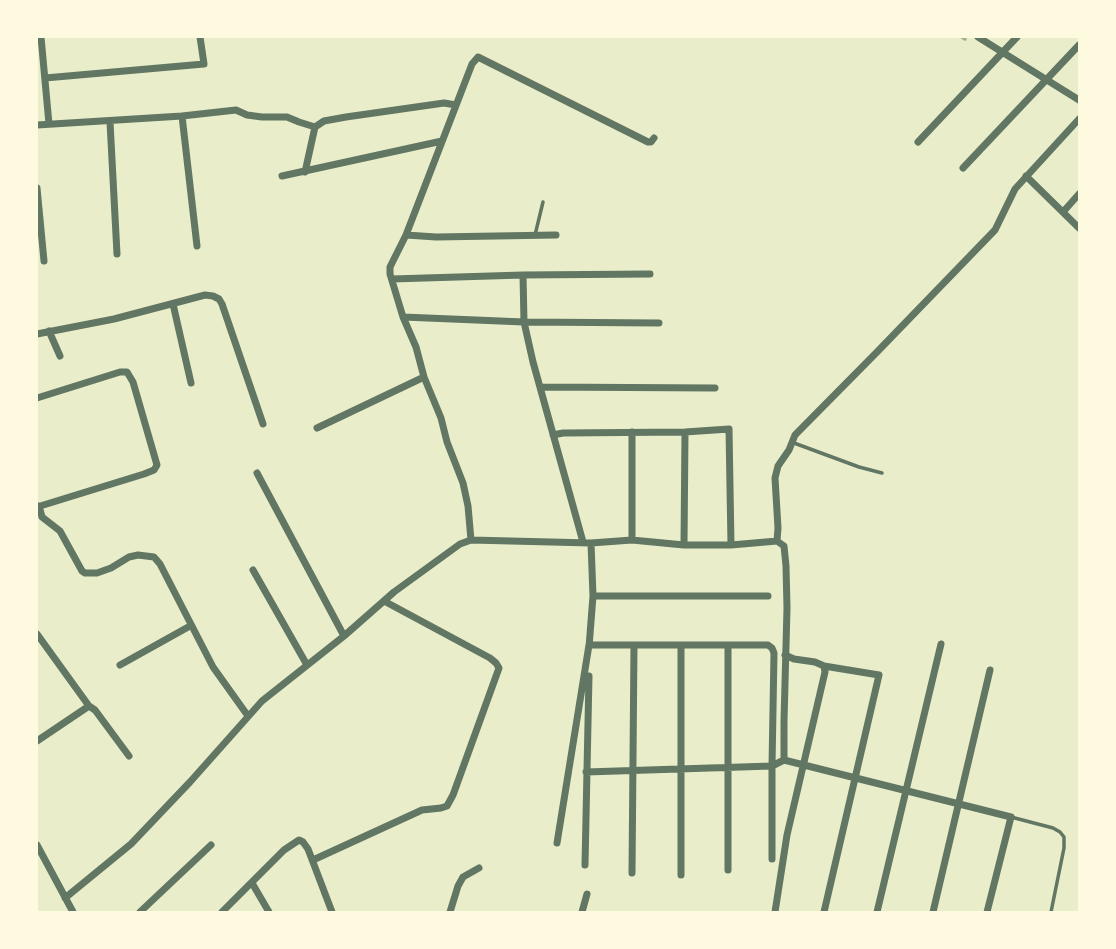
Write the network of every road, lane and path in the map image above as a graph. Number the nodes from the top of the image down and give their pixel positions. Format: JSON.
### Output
{"nodes":[{"id":1,"x":41,"y":37,"type":"edge"},
{"id":2,"x":200,"y":37,"type":"edge"},
{"id":3,"x":978,"y":37,"type":"edge"},
{"id":4,"x":1017,"y":37,"type":"edge"},
{"id":5,"x":1079,"y":45,"type":"edge"},
{"id":6,"x":1002,"y":53,"type":"junction"},
{"id":7,"x":45,"y":78,"type":"junction"},
{"id":8,"x":1046,"y":79,"type":"junction"},
{"id":9,"x":1079,"y":100,"type":"edge"},
{"id":10,"x":456,"y":105,"type":"junction"},
{"id":11,"x":182,"y":116,"type":"junction"},
{"id":12,"x":1079,"y":120,"type":"edge"},
{"id":13,"x":110,"y":122,"type":"junction"},
{"id":14,"x":49,"y":124,"type":"junction"},
{"id":15,"x":37,"y":125,"type":"edge"},
{"id":16,"x":315,"y":127,"type":"junction"},
{"id":17,"x":654,"y":138,"type":"dead end"},
{"id":18,"x":442,"y":141,"type":"junction"},
{"id":19,"x":918,"y":142,"type":"dead end"},
{"id":20,"x":963,"y":168,"type":"dead end"},
{"id":21,"x":305,"y":172,"type":"junction"},
{"id":22,"x":282,"y":176,"type":"dead end"},
{"id":23,"x":1027,"y":176,"type":"junction"},
{"id":24,"x":37,"y":188,"type":"edge"},
{"id":25,"x":1079,"y":194,"type":"edge"},
{"id":26,"x":543,"y":202,"type":"dead end"},
{"id":27,"x":1063,"y":212,"type":"junction"},
{"id":28,"x":1079,"y":228,"type":"edge"},
{"id":29,"x":406,"y":234,"type":"junction"},
{"id":30,"x":535,"y":235,"type":"junction"},
{"id":31,"x":556,"y":235,"type":"dead end"},
{"id":32,"x":197,"y":246,"type":"dead end"},
{"id":33,"x":117,"y":254,"type":"dead end"},
{"id":34,"x":44,"y":261,"type":"dead end"},
{"id":35,"x":650,"y":274,"type":"dead end"},
{"id":36,"x":523,"y":275,"type":"junction"},
{"id":37,"x":392,"y":279,"type":"junction"},
{"id":38,"x":173,"y":304,"type":"junction"},
{"id":39,"x":404,"y":317,"type":"junction"},
{"id":40,"x":524,"y":322,"type":"junction"},
{"id":41,"x":659,"y":323,"type":"dead end"},
{"id":42,"x":49,"y":331,"type":"junction"},
{"id":43,"x":37,"y":334,"type":"edge"},
{"id":44,"x":60,"y":356,"type":"dead end"},
{"id":45,"x":424,"y":377,"type":"junction"},
{"id":46,"x":191,"y":383,"type":"dead end"},
{"id":47,"x":540,"y":387,"type":"junction"},
{"id":48,"x":715,"y":388,"type":"dead end"},
{"id":49,"x":37,"y":397,"type":"edge"},
{"id":50,"x":263,"y":424,"type":"dead end"},
{"id":51,"x":317,"y":428,"type":"dead end"},
{"id":52,"x":632,"y":432,"type":"junction"},
{"id":53,"x":685,"y":432,"type":"junction"},
{"id":54,"x":553,"y":435,"type":"junction"},
{"id":55,"x":792,"y":442,"type":"junction"},
{"id":56,"x":257,"y":472,"type":"dead end"},
{"id":57,"x":882,"y":473,"type":"dead end"},
{"id":58,"x":38,"y":506,"type":"edge"},
{"id":59,"x":632,"y":540,"type":"junction"},
{"id":60,"x":471,"y":541,"type":"junction"},
{"id":61,"x":777,"y":541,"type":"junction"},
{"id":62,"x":587,"y":542,"type":"junction"},
{"id":63,"x":684,"y":545,"type":"junction"},
{"id":64,"x":731,"y":545,"type":"junction"},
{"id":65,"x":253,"y":570,"type":"dead end"},
{"id":66,"x":593,"y":596,"type":"junction"},
{"id":67,"x":768,"y":596,"type":"dead end"},
{"id":68,"x":384,"y":601,"type":"junction"},
{"id":69,"x":190,"y":625,"type":"junction"},
{"id":70,"x":37,"y":634,"type":"edge"},
{"id":71,"x":344,"y":636,"type":"junction"},
{"id":72,"x":941,"y":644,"type":"dead end"},
{"id":73,"x":589,"y":645,"type":"junction"},
{"id":74,"x":634,"y":645,"type":"junction"},
{"id":75,"x":681,"y":645,"type":"junction"},
{"id":76,"x":728,"y":645,"type":"junction"},
{"id":77,"x":785,"y":654,"type":"junction"},
{"id":78,"x":120,"y":665,"type":"dead end"},
{"id":79,"x":307,"y":665,"type":"junction"},
{"id":80,"x":824,"y":666,"type":"junction"},
{"id":81,"x":990,"y":670,"type":"dead end"},
{"id":82,"x":89,"y":706,"type":"junction"},
{"id":83,"x":248,"y":716,"type":"junction"},
{"id":84,"x":37,"y":741,"type":"edge"},
{"id":85,"x":129,"y":756,"type":"dead end"},
{"id":86,"x":784,"y":760,"type":"junction"},
{"id":87,"x":804,"y":764,"type":"junction"},
{"id":88,"x":772,"y":766,"type":"junction"},
{"id":89,"x":681,"y":769,"type":"junction"},
{"id":90,"x":727,"y":769,"type":"junction"},
{"id":91,"x":633,"y":770,"type":"junction"},
{"id":92,"x":586,"y":772,"type":"junction"},
{"id":93,"x":857,"y":778,"type":"junction"},
{"id":94,"x":907,"y":790,"type":"junction"},
{"id":95,"x":958,"y":804,"type":"junction"},
{"id":96,"x":1011,"y":817,"type":"junction"},
{"id":97,"x":558,"y":843,"type":"dead end"},
{"id":98,"x":37,"y":845,"type":"edge"},
{"id":99,"x":211,"y":845,"type":"dead end"},
{"id":100,"x":772,"y":859,"type":"dead end"},
{"id":101,"x":313,"y":860,"type":"junction"},
{"id":102,"x":585,"y":865,"type":"dead end"},
{"id":103,"x":479,"y":868,"type":"dead end"},
{"id":104,"x":727,"y":870,"type":"dead end"},
{"id":105,"x":632,"y":873,"type":"dead end"},
{"id":106,"x":681,"y":875,"type":"dead end"},
{"id":107,"x":252,"y":883,"type":"junction"},
{"id":108,"x":587,"y":894,"type":"dead end"},
{"id":109,"x":65,"y":898,"type":"junction"},
{"id":110,"x":73,"y":912,"type":"edge"},
{"id":111,"x":140,"y":912,"type":"edge"},
{"id":112,"x":222,"y":912,"type":"edge"},
{"id":113,"x":269,"y":912,"type":"edge"},
{"id":114,"x":332,"y":912,"type":"edge"},
{"id":115,"x":450,"y":912,"type":"edge"},
{"id":116,"x":582,"y":912,"type":"edge"},
{"id":117,"x":775,"y":912,"type":"edge"},
{"id":118,"x":824,"y":912,"type":"edge"},
{"id":119,"x":877,"y":912,"type":"edge"},
{"id":120,"x":933,"y":912,"type":"edge"},
{"id":121,"x":987,"y":912,"type":"edge"},
{"id":122,"x":1051,"y":912,"type":"edge"}],
"edges":[{"from":1,"to":7,"type":"street"},
{"from":2,"to":7,"type":"street"},
{"from":3,"to":6,"type":"street"},
{"from":4,"to":6,"type":"street"},
{"from":5,"to":8,"type":"street"},
{"from":6,"to":8,"type":"street"},
{"from":6,"to":19,"type":"street"},
{"from":7,"to":14,"type":"street"},
{"from":8,"to":9,"type":"street"},
{"from":8,"to":20,"type":"street"},
{"from":10,"to":16,"type":"street"},
{"from":10,"to":17,"type":"street"},
{"from":10,"to":18,"type":"street"},
{"from":11,"to":13,"type":"street"},
{"from":11,"to":16,"type":"street"},
{"from":11,"to":32,"type":"street"},
{"from":12,"to":23,"type":"street"},
{"from":13,"to":14,"type":"street"},
{"from":13,"to":33,"type":"street"},
{"from":14,"to":15,"type":"street"},
{"from":16,"to":21,"type":"street"},
{"from":18,"to":21,"type":"street"},
{"from":18,"to":29,"type":"street"},
{"from":21,"to":22,"type":"street"},
{"from":23,"to":27,"type":"street"},
{"from":23,"to":55,"type":"street"},
{"from":24,"to":34,"type":"street"},
{"from":25,"to":27,"type":"street"},
{"from":26,"to":30,"type":"lane"},
{"from":27,"to":28,"type":"street"},
{"from":29,"to":30,"type":"street"},
{"from":29,"to":37,"type":"street"},
{"from":30,"to":31,"type":"street"},
{"from":35,"to":36,"type":"street"},
{"from":36,"to":37,"type":"street"},
{"from":36,"to":40,"type":"street"},
{"from":37,"to":39,"type":"street"},
{"from":38,"to":42,"type":"street"},
{"from":38,"to":46,"type":"street"},
{"from":38,"to":50,"type":"street"},
{"from":39,"to":40,"type":"street"},
{"from":39,"to":45,"type":"street"},
{"from":40,"to":41,"type":"street"},
{"from":40,"to":47,"type":"street"},
{"from":42,"to":43,"type":"street"},
{"from":42,"to":44,"type":"street"},
{"from":45,"to":51,"type":"street"},
{"from":45,"to":60,"type":"street"},
{"from":47,"to":48,"type":"street"},
{"from":47,"to":54,"type":"street"},
{"from":49,"to":58,"type":"street"},
{"from":52,"to":53,"type":"street"},
{"from":52,"to":54,"type":"street"},
{"from":52,"to":59,"type":"street"},
{"from":53,"to":63,"type":"street"},
{"from":53,"to":64,"type":"street"},
{"from":54,"to":62,"type":"street"},
{"from":55,"to":57,"type":"lane"},
{"from":55,"to":61,"type":"street"},
{"from":56,"to":71,"type":"street"},
{"from":58,"to":69,"type":"street"},
{"from":59,"to":62,"type":"street"},
{"from":59,"to":63,"type":"street"},
{"from":60,"to":62,"type":"street"},
{"from":60,"to":68,"type":"street"},
{"from":61,"to":64,"type":"street"},
{"from":61,"to":77,"type":"street"},
{"from":62,"to":66,"type":"street"},
{"from":63,"to":64,"type":"street"},
{"from":65,"to":79,"type":"street"},
{"from":66,"to":67,"type":"street"},
{"from":66,"to":73,"type":"street"},
{"from":68,"to":71,"type":"street"},
{"from":68,"to":101,"type":"street"},
{"from":69,"to":78,"type":"street"},
{"from":69,"to":83,"type":"street"},
{"from":70,"to":82,"type":"street"},
{"from":71,"to":79,"type":"street"},
{"from":72,"to":94,"type":"street"},
{"from":73,"to":74,"type":"street"},
{"from":73,"to":92,"type":"street"},
{"from":73,"to":97,"type":"street"},
{"from":74,"to":75,"type":"street"},
{"from":74,"to":91,"type":"street"},
{"from":75,"to":76,"type":"street"},
{"from":75,"to":89,"type":"street"},
{"from":76,"to":88,"type":"street"},
{"from":76,"to":90,"type":"street"},
{"from":77,"to":80,"type":"street"},
{"from":77,"to":86,"type":"street"},
{"from":79,"to":83,"type":"street"},
{"from":80,"to":87,"type":"street"},
{"from":80,"to":93,"type":"street"},
{"from":81,"to":95,"type":"street"},
{"from":82,"to":84,"type":"street"},
{"from":82,"to":85,"type":"street"},
{"from":83,"to":109,"type":"street"},
{"from":86,"to":87,"type":"street"},
{"from":86,"to":88,"type":"street"},
{"from":87,"to":93,"type":"street"},
{"from":87,"to":117,"type":"street"},
{"from":88,"to":90,"type":"street"},
{"from":88,"to":100,"type":"street"},
{"from":89,"to":90,"type":"street"},
{"from":89,"to":91,"type":"street"},
{"from":89,"to":106,"type":"street"},
{"from":90,"to":104,"type":"street"},
{"from":91,"to":92,"type":"street"},
{"from":91,"to":105,"type":"street"},
{"from":92,"to":102,"type":"street"},
{"from":93,"to":94,"type":"street"},
{"from":93,"to":118,"type":"street"},
{"from":94,"to":95,"type":"street"},
{"from":94,"to":119,"type":"street"},
{"from":95,"to":96,"type":"street"},
{"from":95,"to":120,"type":"street"},
{"from":96,"to":121,"type":"street"},
{"from":96,"to":122,"type":"lane"},
{"from":98,"to":109,"type":"street"},
{"from":99,"to":111,"type":"street"},
{"from":101,"to":107,"type":"street"},
{"from":101,"to":114,"type":"street"},
{"from":103,"to":115,"type":"street"},
{"from":107,"to":112,"type":"street"},
{"from":107,"to":113,"type":"street"},
{"from":108,"to":116,"type":"street"},
{"from":109,"to":110,"type":"street"}]}
